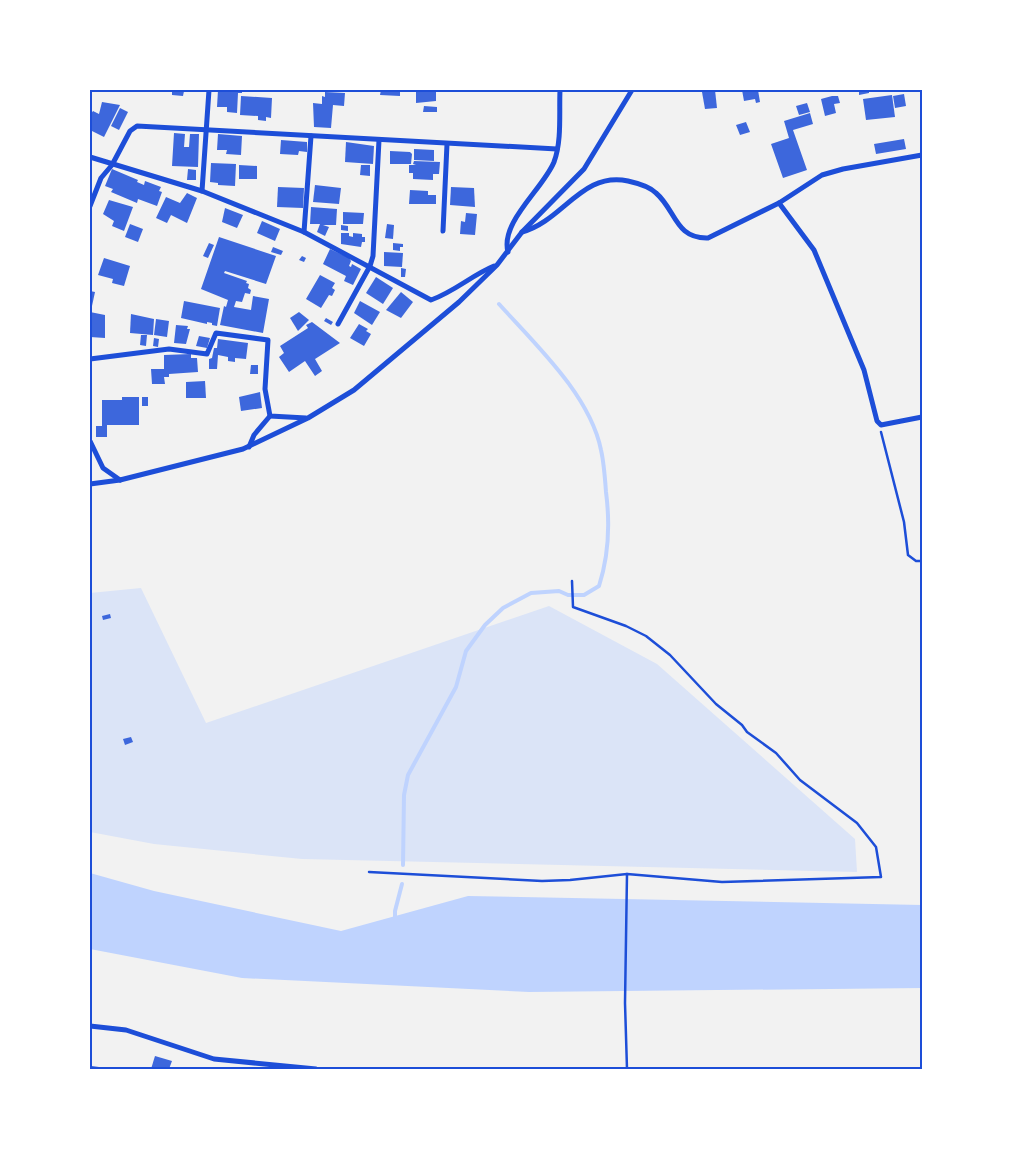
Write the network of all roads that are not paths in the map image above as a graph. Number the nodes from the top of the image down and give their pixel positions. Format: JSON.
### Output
{"nodes":[{"id":1,"x":209,"y":90,"type":"edge"},
{"id":2,"x":560,"y":90,"type":"edge"},
{"id":3,"x":632,"y":90,"type":"edge"},
{"id":4,"x":206,"y":131,"type":"junction"},
{"id":5,"x":311,"y":136,"type":"junction"},
{"id":6,"x":379,"y":140,"type":"junction"},
{"id":7,"x":447,"y":144,"type":"junction"},
{"id":8,"x":557,"y":149,"type":"junction"},
{"id":9,"x":922,"y":155,"type":"edge"},
{"id":10,"x":90,"y":157,"type":"edge"},
{"id":11,"x":112,"y":165,"type":"junction"},
{"id":12,"x":202,"y":191,"type":"junction"},
{"id":13,"x":779,"y":203,"type":"junction"},
{"id":14,"x":90,"y":206,"type":"edge"},
{"id":15,"x":442,"y":231,"type":"dead end"},
{"id":16,"x":304,"y":232,"type":"junction"},
{"id":17,"x":522,"y":232,"type":"junction"},
{"id":18,"x":508,"y":252,"type":"junction"},
{"id":19,"x":497,"y":265,"type":"junction"},
{"id":20,"x":370,"y":266,"type":"junction"},
{"id":21,"x":338,"y":324,"type":"dead end"},
{"id":22,"x":90,"y":359,"type":"edge"},
{"id":23,"x":270,"y":416,"type":"junction"},
{"id":24,"x":922,"y":417,"type":"edge"},
{"id":25,"x":308,"y":418,"type":"junction"},
{"id":26,"x":90,"y":441,"type":"edge"},
{"id":27,"x":249,"y":447,"type":"junction"},
{"id":28,"x":120,"y":480,"type":"junction"},
{"id":29,"x":90,"y":484,"type":"edge"},
{"id":30,"x":90,"y":1026,"type":"edge"},
{"id":31,"x":252,"y":1066,"type":"edge"},
{"id":32,"x":316,"y":1069,"type":"edge"}],
"edges":[{"from":1,"to":4,"type":"street"},
{"from":2,"to":8,"type":"street"},
{"from":3,"to":17,"type":"street"},
{"from":4,"to":5,"type":"street"},
{"from":4,"to":11,"type":"street"},
{"from":4,"to":12,"type":"street"},
{"from":5,"to":6,"type":"street"},
{"from":5,"to":16,"type":"street"},
{"from":6,"to":7,"type":"street"},
{"from":6,"to":20,"type":"street"},
{"from":7,"to":8,"type":"street"},
{"from":7,"to":15,"type":"street"},
{"from":8,"to":18,"type":"street"},
{"from":9,"to":13,"type":"street"},
{"from":10,"to":11,"type":"street"},
{"from":11,"to":12,"type":"street"},
{"from":11,"to":14,"type":"street"},
{"from":12,"to":16,"type":"street"},
{"from":13,"to":17,"type":"street"},
{"from":13,"to":24,"type":"street"},
{"from":16,"to":20,"type":"street"},
{"from":17,"to":18,"type":"street"},
{"from":18,"to":19,"type":"street"},
{"from":19,"to":20,"type":"street"},
{"from":19,"to":25,"type":"street"},
{"from":20,"to":21,"type":"street"},
{"from":22,"to":23,"type":"street"},
{"from":23,"to":25,"type":"street"},
{"from":23,"to":27,"type":"street"},
{"from":25,"to":27,"type":"street"},
{"from":26,"to":28,"type":"street"},
{"from":27,"to":28,"type":"street"},
{"from":28,"to":29,"type":"street"},
{"from":30,"to":31,"type":"street"},
{"from":31,"to":32,"type":"street"}]}
